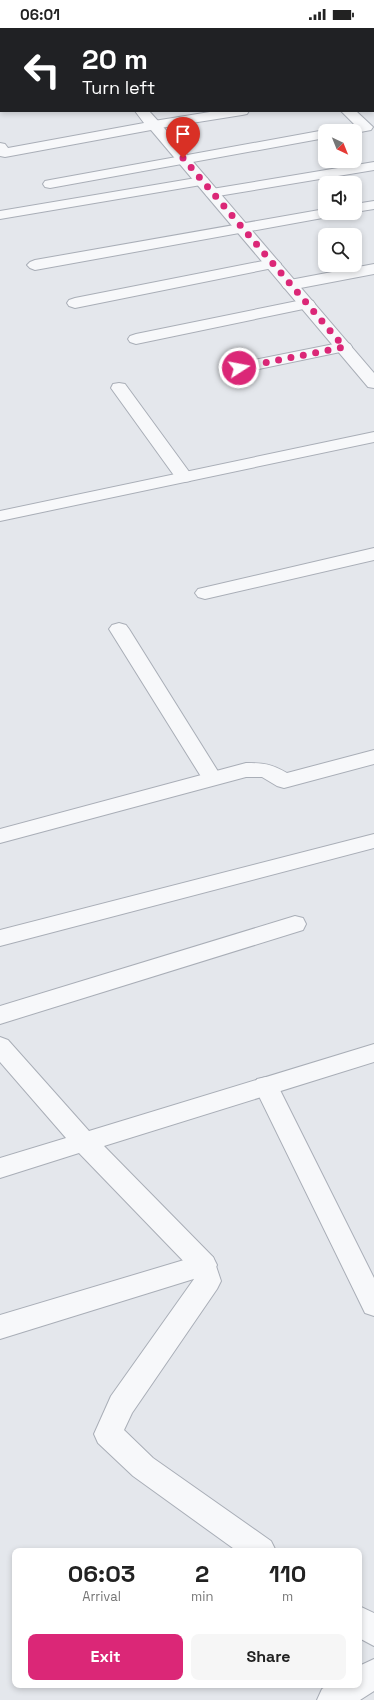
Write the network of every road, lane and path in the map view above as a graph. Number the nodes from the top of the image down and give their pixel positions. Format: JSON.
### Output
{"nodes":[{"id":1,"x":143,"y":112,"type":"edge"},
{"id":2,"x":236,"y":112,"type":"edge"},
{"id":3,"x":349,"y":112,"type":"edge"},
{"id":4,"x":154,"y":125,"type":"junction"},
{"id":5,"x":362,"y":128,"type":"edge"},
{"id":6,"x":318,"y":135,"type":"edge"},
{"id":7,"x":2,"y":152,"type":"edge"},
{"id":8,"x":183,"y":158,"type":"junction"},
{"id":9,"x":374,"y":166,"type":"edge"},
{"id":10,"x":202,"y":181,"type":"junction"},
{"id":11,"x":50,"y":184,"type":"dead end"},
{"id":12,"x":212,"y":193,"type":"junction"},
{"id":13,"x":374,"y":205,"type":"edge"},
{"id":14,"x":362,"y":207,"type":"edge"},
{"id":15,"x":0,"y":215,"type":"edge"},
{"id":16,"x":318,"y":215,"type":"edge"},
{"id":17,"x":242,"y":228,"type":"junction"},
{"id":18,"x":273,"y":264,"type":"junction"},
{"id":19,"x":35,"y":265,"type":"dead end"},
{"id":20,"x":374,"y":269,"type":"edge"},
{"id":21,"x":290,"y":285,"type":"junction"},
{"id":22,"x":74,"y":303,"type":"dead end"},
{"id":23,"x":307,"y":304,"type":"junction"},
{"id":24,"x":136,"y":339,"type":"dead end"},
{"id":25,"x":344,"y":347,"type":"junction"},
{"id":26,"x":239,"y":368,"type":"dead end"},
{"id":27,"x":374,"y":383,"type":"edge"},
{"id":28,"x":119,"y":388,"type":"dead end"},
{"id":29,"x":374,"y":437,"type":"edge"},
{"id":30,"x":184,"y":477,"type":"junction"},
{"id":31,"x":0,"y":516,"type":"edge"},
{"id":32,"x":374,"y":554,"type":"edge"},
{"id":33,"x":205,"y":593,"type":"dead end"},
{"id":34,"x":119,"y":629,"type":"dead end"},
{"id":35,"x":374,"y":758,"type":"edge"},
{"id":36,"x":212,"y":778,"type":"junction"},
{"id":37,"x":0,"y":836,"type":"edge"},
{"id":38,"x":374,"y":841,"type":"edge"},
{"id":39,"x":295,"y":924,"type":"dead end"},
{"id":40,"x":0,"y":938,"type":"edge"},
{"id":41,"x":0,"y":1015,"type":"edge"},
{"id":42,"x":0,"y":1046,"type":"edge"},
{"id":43,"x":374,"y":1053,"type":"edge"},
{"id":44,"x":266,"y":1086,"type":"junction"},
{"id":45,"x":84,"y":1142,"type":"junction"},
{"id":46,"x":0,"y":1168,"type":"edge"},
{"id":47,"x":204,"y":1265,"type":"junction"},
{"id":48,"x":374,"y":1305,"type":"edge"},
{"id":49,"x":0,"y":1327,"type":"edge"},
{"id":50,"x":258,"y":1548,"type":"edge"},
{"id":51,"x":362,"y":1622,"type":"edge"},
{"id":52,"x":374,"y":1631,"type":"edge"},
{"id":53,"x":374,"y":1674,"type":"edge"},
{"id":54,"x":362,"y":1681,"type":"edge"},
{"id":55,"x":351,"y":1688,"type":"edge"},
{"id":56,"x":333,"y":1700,"type":"edge"}],
"edges":[{"from":1,"to":4,"type":"street"},
{"from":2,"to":4,"type":"street"},
{"from":3,"to":5,"type":"street"},
{"from":4,"to":7,"type":"street"},
{"from":4,"to":8,"type":"street"},
{"from":6,"to":8,"type":"street"},
{"from":8,"to":10,"type":"street"},
{"from":8,"to":11,"type":"street"},
{"from":9,"to":12,"type":"street"},
{"from":10,"to":12,"type":"street"},
{"from":10,"to":15,"type":"street"},
{"from":12,"to":17,"type":"street"},
{"from":13,"to":14,"type":"street"},
{"from":16,"to":17,"type":"street"},
{"from":17,"to":18,"type":"street"},
{"from":17,"to":19,"type":"street"},
{"from":18,"to":21,"type":"street"},
{"from":18,"to":22,"type":"street"},
{"from":20,"to":21,"type":"street"},
{"from":21,"to":23,"type":"street"},
{"from":23,"to":24,"type":"street"},
{"from":23,"to":25,"type":"street"},
{"from":25,"to":26,"type":"street"},
{"from":25,"to":27,"type":"street"},
{"from":28,"to":30,"type":"street"},
{"from":29,"to":30,"type":"street"},
{"from":30,"to":31,"type":"street"},
{"from":32,"to":33,"type":"street"},
{"from":34,"to":36,"type":"street"},
{"from":35,"to":36,"type":"street"},
{"from":36,"to":37,"type":"street"},
{"from":38,"to":40,"type":"street"},
{"from":39,"to":41,"type":"street"},
{"from":42,"to":45,"type":"street"},
{"from":43,"to":44,"type":"street"},
{"from":44,"to":45,"type":"street"},
{"from":44,"to":48,"type":"street"},
{"from":45,"to":46,"type":"street"},
{"from":45,"to":47,"type":"street"},
{"from":47,"to":49,"type":"street"},
{"from":47,"to":50,"type":"street"},
{"from":51,"to":52,"type":"street"},
{"from":53,"to":54,"type":"street"},
{"from":55,"to":56,"type":"street"}]}
